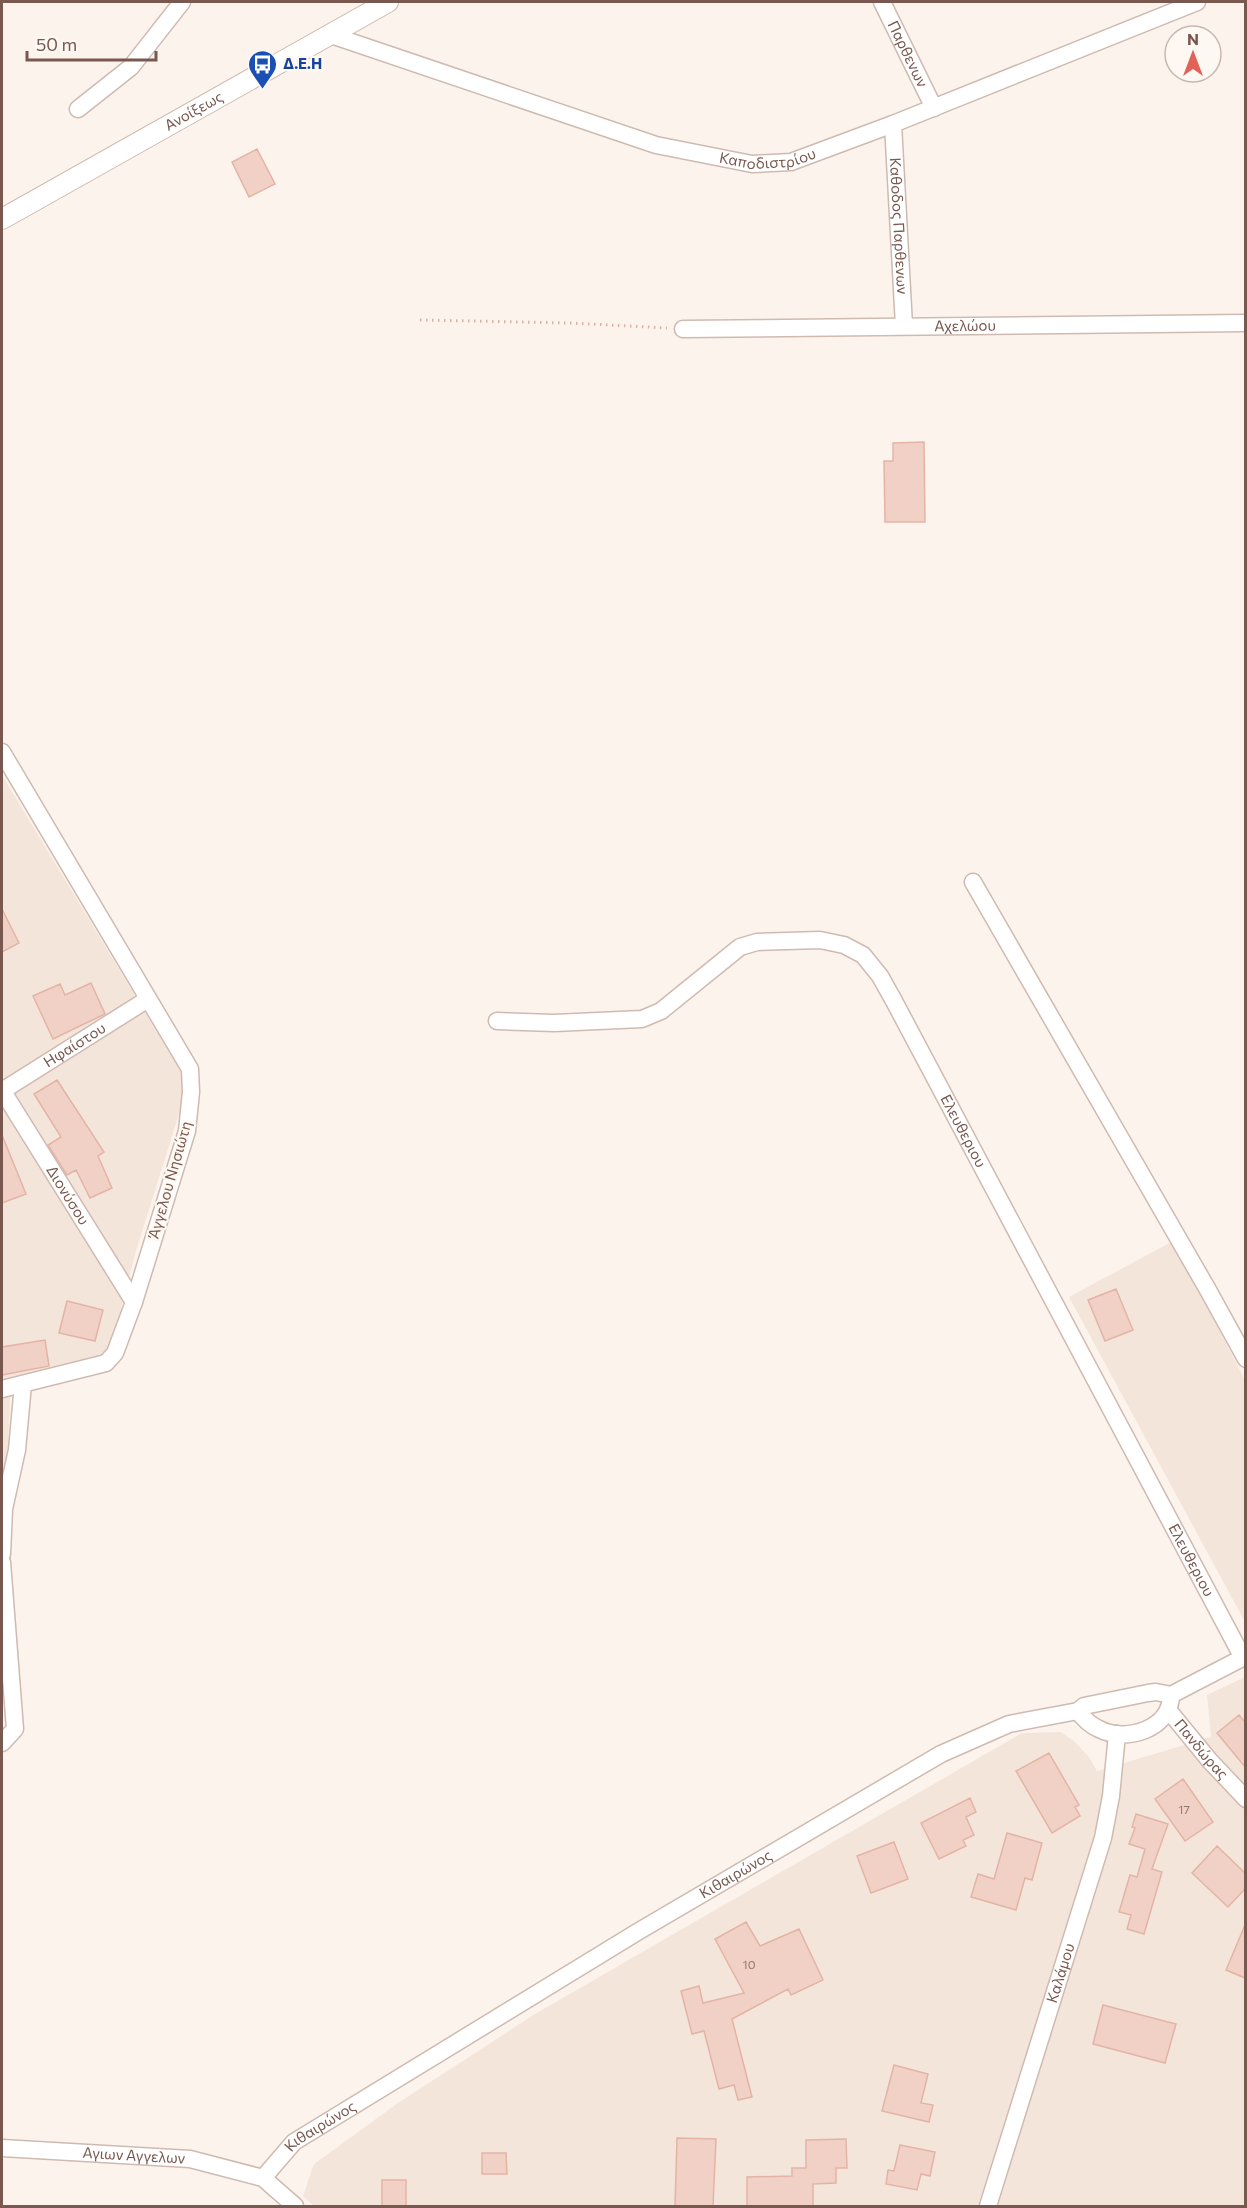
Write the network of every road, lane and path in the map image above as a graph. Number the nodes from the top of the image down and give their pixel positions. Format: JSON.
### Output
{"nodes":[{"id":1,"x":182,"y":2,"type":"edge"},
{"id":2,"x":387,"y":2,"type":"edge"},
{"id":3,"x":882,"y":2,"type":"edge"},
{"id":4,"x":1197,"y":2,"type":"edge"},
{"id":5,"x":328,"y":34,"type":"junction"},
{"id":6,"x":934,"y":108,"type":"junction"},
{"id":7,"x":78,"y":109,"type":"dead end"},
{"id":8,"x":893,"y":124,"type":"junction"},
{"id":9,"x":2,"y":219,"type":"edge"},
{"id":10,"x":420,"y":320,"type":"dead end"},
{"id":11,"x":1245,"y":323,"type":"edge"},
{"id":12,"x":904,"y":326,"type":"junction"},
{"id":13,"x":683,"y":329,"type":"joint"},
{"id":14,"x":2,"y":752,"type":"edge"},
{"id":15,"x":974,"y":882,"type":"dead end"},
{"id":16,"x":148,"y":999,"type":"junction"},
{"id":17,"x":497,"y":1021,"type":"dead end"},
{"id":18,"x":2,"y":1091,"type":"edge"},
{"id":19,"x":134,"y":1302,"type":"junction"},
{"id":20,"x":1245,"y":1359,"type":"edge"},
{"id":21,"x":22,"y":1384,"type":"junction"},
{"id":22,"x":2,"y":1389,"type":"edge"},
{"id":23,"x":2,"y":1554,"type":"edge"},
{"id":24,"x":2,"y":1562,"type":"edge"},
{"id":25,"x":1244,"y":1657,"type":"edge"},
{"id":26,"x":1170,"y":1703,"type":"junction"},
{"id":27,"x":1078,"y":1710,"type":"junction"},
{"id":28,"x":1117,"y":1734,"type":"junction"},
{"id":29,"x":2,"y":1743,"type":"edge"},
{"id":30,"x":1245,"y":1799,"type":"edge"},
{"id":31,"x":2,"y":2148,"type":"edge"},
{"id":32,"x":263,"y":2178,"type":"junction"},
{"id":33,"x":295,"y":2206,"type":"edge"},
{"id":34,"x":988,"y":2206,"type":"edge"}],
"edges":[{"from":1,"to":7,"type":"street"},
{"from":2,"to":5,"type":"street","name":"Ανοίξεως"},
{"from":3,"to":6,"type":"street","name":"Παρθενων"},
{"from":4,"to":6,"type":"street","name":"Καποδιστρίου"},
{"from":5,"to":8,"type":"street","name":"Καποδιστρίου"},
{"from":5,"to":9,"type":"street","name":"Ανοίξεως"},
{"from":6,"to":8,"type":"street","name":"Καποδιστρίου"},
{"from":8,"to":12,"type":"street","name":"Καθοδος Παρθενων"},
{"from":10,"to":13,"type":"path"},
{"from":11,"to":12,"type":"street","name":"Αχελώου"},
{"from":12,"to":13,"type":"street","name":"Αχελώου"},
{"from":14,"to":16,"type":"street","name":"Άγγελου Νησιώτη"},
{"from":15,"to":20,"type":"street"},
{"from":16,"to":18,"type":"street","name":"Ηφαίστου"},
{"from":16,"to":19,"type":"street","name":"Άγγελου Νησιώτη"},
{"from":17,"to":25,"type":"street","name":"Ελευθεριου"},
{"from":18,"to":19,"type":"street","name":"Διονύσου"},
{"from":19,"to":21,"type":"street","name":"Άγγελου Νησιώτη"},
{"from":21,"to":22,"type":"street","name":"Άγγελου Νησιώτη"},
{"from":21,"to":23,"type":"street"},
{"from":24,"to":29,"type":"street"},
{"from":25,"to":26,"type":"street","name":"Κιθαιρώνος"},
{"from":26,"to":27,"type":"street","name":"Κιθαιρώνος"},
{"from":26,"to":28,"type":"street"},
{"from":26,"to":30,"type":"street","name":"Πανδώρας"},
{"from":27,"to":28,"type":"street"},
{"from":27,"to":32,"type":"street","name":"Κιθαιρώνος"},
{"from":28,"to":34,"type":"street","name":"Καλάμου"},
{"from":31,"to":32,"type":"street","name":"Αγιων Αγγελων"},
{"from":32,"to":33,"type":"street"}]}
